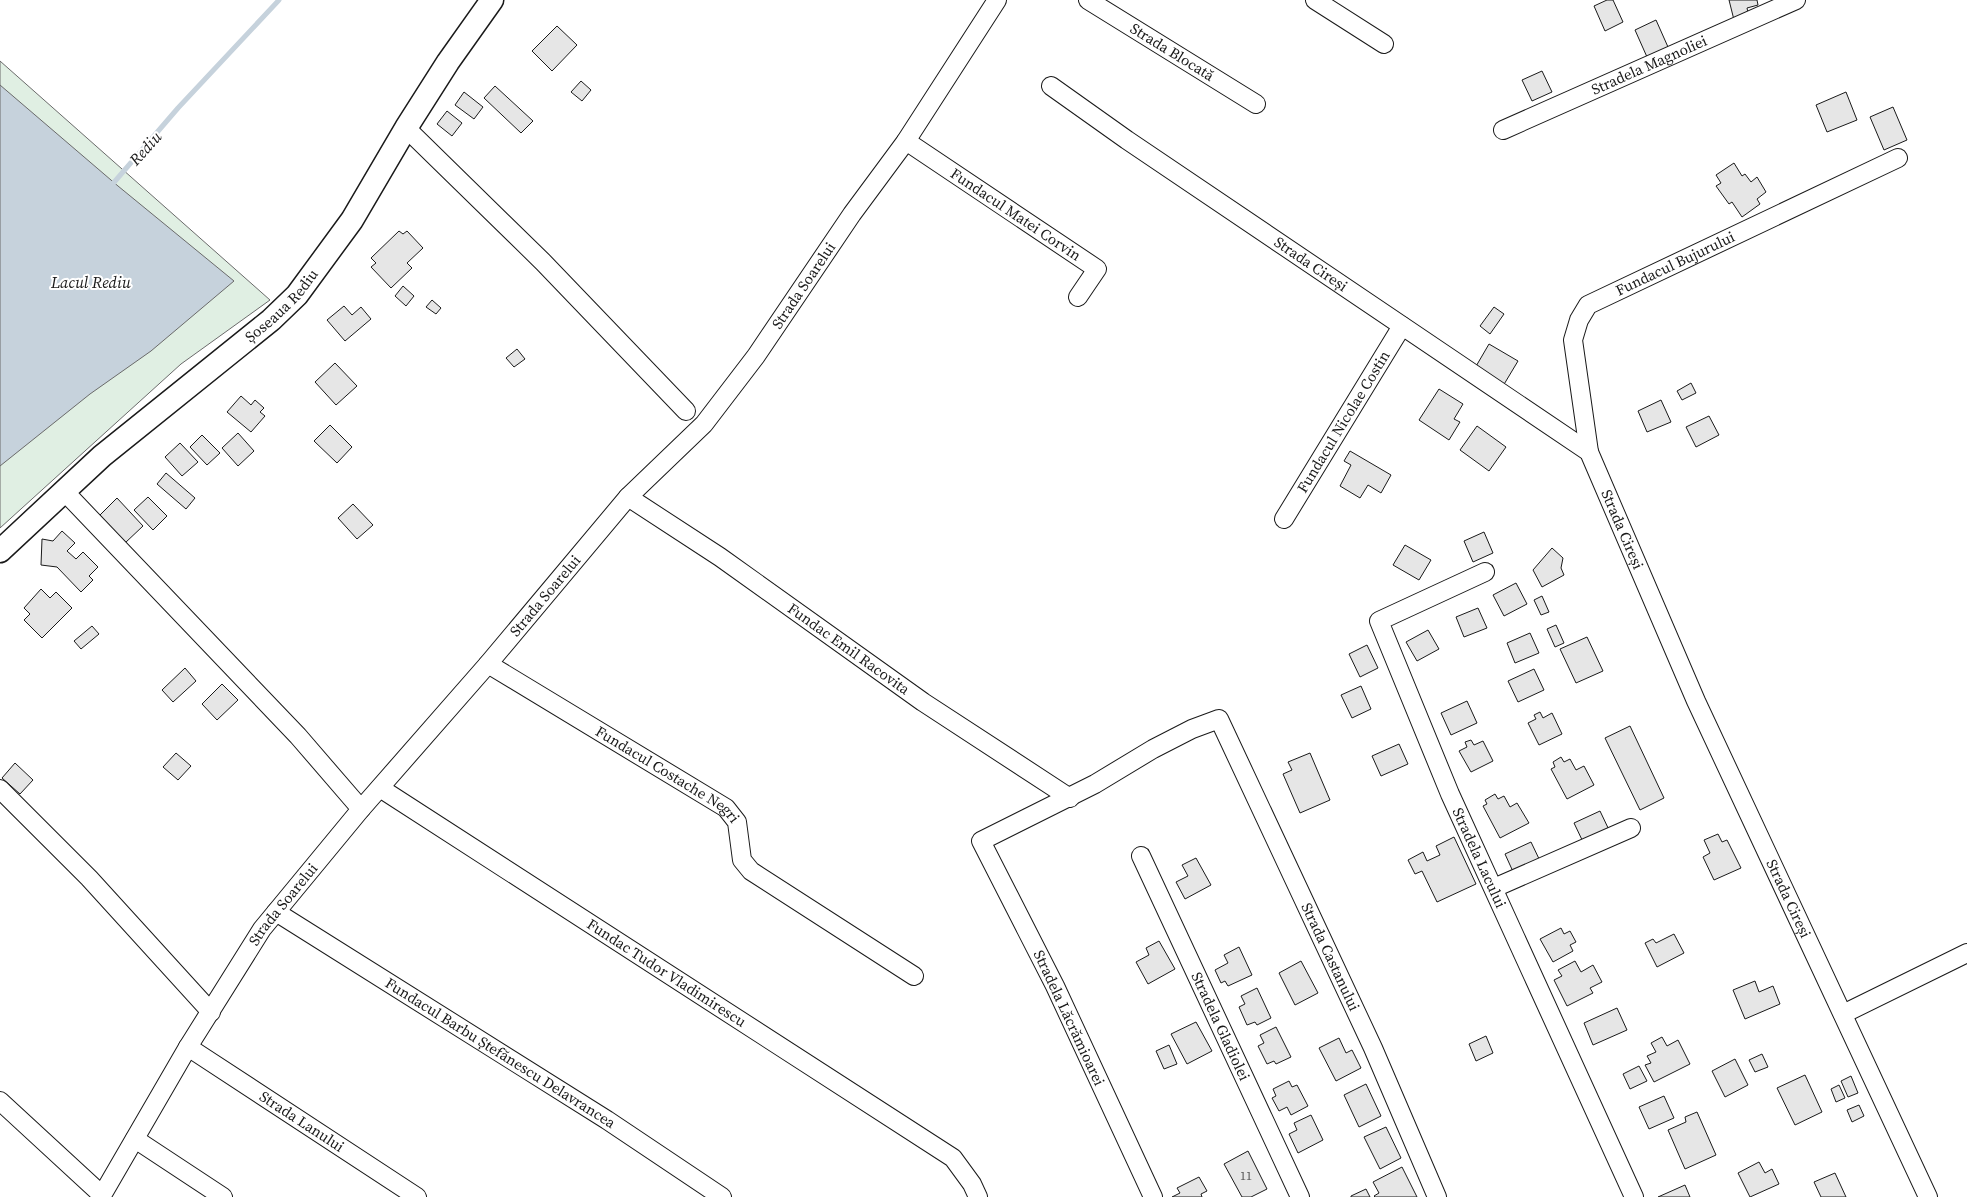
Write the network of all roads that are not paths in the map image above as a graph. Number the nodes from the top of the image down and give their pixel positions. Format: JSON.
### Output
{"nodes":[{"id":1,"x":492,"y":0,"type":"edge"},
{"id":2,"x":997,"y":0,"type":"edge"},
{"id":3,"x":1088,"y":0,"type":"edge"},
{"id":4,"x":1315,"y":0,"type":"edge"},
{"id":5,"x":1796,"y":0,"type":"edge"},
{"id":6,"x":1384,"y":44,"type":"dead end"},
{"id":7,"x":1051,"y":86,"type":"dead end"},
{"id":8,"x":1256,"y":104,"type":"dead end"},
{"id":9,"x":406,"y":128,"type":"junction"},
{"id":10,"x":1504,"y":130,"type":"dead end"},
{"id":11,"x":906,"y":141,"type":"junction"},
{"id":12,"x":1898,"y":158,"type":"dead end"},
{"id":13,"x":1078,"y":297,"type":"dead end"},
{"id":14,"x":1402,"y":326,"type":"junction"},
{"id":15,"x":686,"y":411,"type":"dead end"},
{"id":16,"x":1589,"y":452,"type":"junction"},
{"id":17,"x":64,"y":491,"type":"junction"},
{"id":18,"x":628,"y":497,"type":"junction"},
{"id":19,"x":1284,"y":519,"type":"dead end"},
{"id":20,"x":0,"y":551,"type":"edge"},
{"id":21,"x":1485,"y":572,"type":"dead end"},
{"id":22,"x":488,"y":664,"type":"junction"},
{"id":23,"x":380,"y":788,"type":"junction"},
{"id":24,"x":0,"y":789,"type":"edge"},
{"id":25,"x":1070,"y":798,"type":"junction"},
{"id":26,"x":361,"y":809,"type":"junction"},
{"id":27,"x":1631,"y":828,"type":"dead end"},
{"id":28,"x":1141,"y":856,"type":"dead end"},
{"id":29,"x":1494,"y":888,"type":"junction"},
{"id":30,"x":276,"y":912,"type":"junction"},
{"id":31,"x":1967,"y":953,"type":"edge"},
{"id":32,"x":914,"y":976,"type":"dead end"},
{"id":33,"x":212,"y":1012,"type":"junction"},
{"id":34,"x":1842,"y":1014,"type":"junction"},
{"id":35,"x":188,"y":1047,"type":"junction"},
{"id":36,"x":0,"y":1101,"type":"edge"},
{"id":37,"x":135,"y":1139,"type":"junction"},
{"id":38,"x":102,"y":1196,"type":"edge"},
{"id":39,"x":223,"y":1197,"type":"edge"},
{"id":40,"x":417,"y":1197,"type":"edge"},
{"id":41,"x":722,"y":1197,"type":"edge"},
{"id":42,"x":978,"y":1197,"type":"edge"},
{"id":43,"x":1153,"y":1197,"type":"edge"},
{"id":44,"x":1300,"y":1197,"type":"edge"},
{"id":45,"x":1437,"y":1197,"type":"edge"},
{"id":46,"x":1634,"y":1197,"type":"edge"},
{"id":47,"x":1928,"y":1197,"type":"edge"}],
"edges":[{"from":1,"to":9,"type":"main road","name":"Șoseaua Rediu"},
{"from":2,"to":11,"type":"street","name":"Strada Soarelui"},
{"from":3,"to":8,"type":"street","name":"Strada Blocată"},
{"from":4,"to":6,"type":"street"},
{"from":5,"to":10,"type":"street","name":"Stradela Magnoliei"},
{"from":7,"to":14,"type":"street","name":"Strada Cireși"},
{"from":9,"to":15,"type":"street"},
{"from":9,"to":17,"type":"main road","name":"Șoseaua Rediu"},
{"from":11,"to":13,"type":"street","name":"Fundacul Matei Corvin"},
{"from":11,"to":18,"type":"street","name":"Strada Soarelui"},
{"from":12,"to":16,"type":"street","name":"Fundacul Bujurului"},
{"from":14,"to":16,"type":"street","name":"Strada Cireși"},
{"from":14,"to":19,"type":"street","name":"Fundacul Nicolae Costin"},
{"from":16,"to":34,"type":"street","name":"Strada Cireși"},
{"from":17,"to":20,"type":"main road","name":"Șoseaua Rediu"},
{"from":17,"to":26,"type":"street"},
{"from":18,"to":22,"type":"street","name":"Strada Soarelui"},
{"from":18,"to":25,"type":"street","name":"Fundac Emil Racovita"},
{"from":21,"to":29,"type":"street","name":"Stradela Lacului"},
{"from":22,"to":23,"type":"street","name":"Strada Soarelui"},
{"from":22,"to":32,"type":"street","name":"Fundacul Costache Negri"},
{"from":23,"to":26,"type":"street","name":"Strada Soarelui"},
{"from":23,"to":42,"type":"street","name":"Fundac Tudor Vladimirescu"},
{"from":24,"to":33,"type":"street"},
{"from":25,"to":43,"type":"street","name":"Stradela Lăcrămioarei"},
{"from":25,"to":45,"type":"street","name":"Strada Castanului"},
{"from":26,"to":30,"type":"street","name":"Strada Soarelui"},
{"from":27,"to":29,"type":"street"},
{"from":28,"to":44,"type":"street","name":"Stradela Gladiolei"},
{"from":29,"to":46,"type":"street","name":"Stradela Lacului"},
{"from":30,"to":33,"type":"street","name":"Strada Soarelui"},
{"from":30,"to":41,"type":"street","name":"Fundacul Barbu Ștefănescu Delavrancea"},
{"from":31,"to":34,"type":"street"},
{"from":33,"to":35,"type":"street","name":"Strada Soarelui"},
{"from":34,"to":47,"type":"street","name":"Strada Cireși"},
{"from":35,"to":37,"type":"street","name":"Strada Soarelui"},
{"from":35,"to":40,"type":"street","name":"Strada Lanului"},
{"from":36,"to":38,"type":"street"},
{"from":37,"to":38,"type":"street","name":"Strada Soarelui"},
{"from":37,"to":39,"type":"street"}]}
